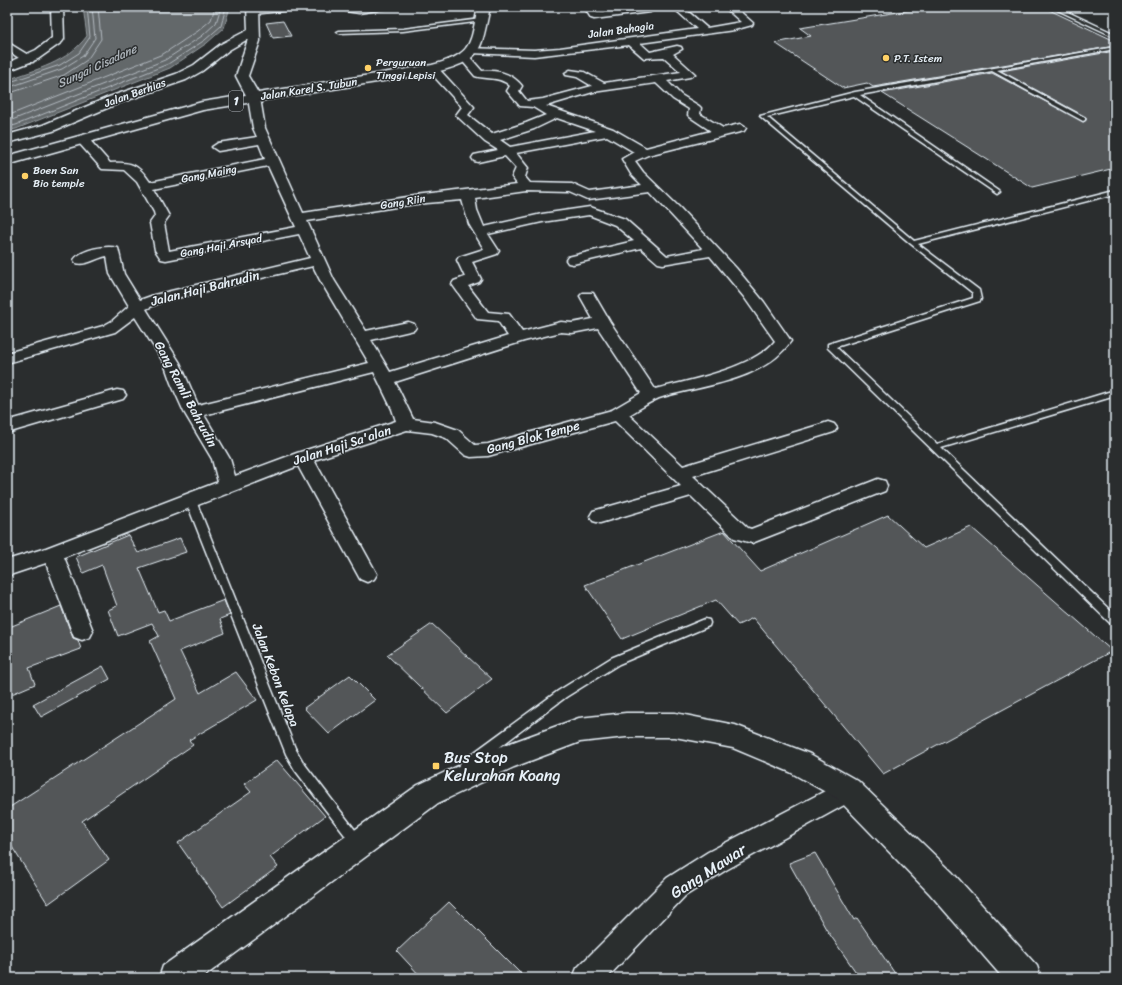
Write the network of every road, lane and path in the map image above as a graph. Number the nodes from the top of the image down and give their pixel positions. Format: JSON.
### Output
{"nodes":[{"id":1,"x":57,"y":7,"type":"edge"},
{"id":2,"x":69,"y":7,"type":"edge"},
{"id":3,"x":315,"y":7,"type":"edge"},
{"id":4,"x":346,"y":7,"type":"edge"},
{"id":5,"x":393,"y":7,"type":"edge"},
{"id":6,"x":484,"y":7,"type":"edge"},
{"id":7,"x":588,"y":7,"type":"edge"},
{"id":8,"x":645,"y":7,"type":"edge"},
{"id":9,"x":733,"y":7,"type":"edge"},
{"id":10,"x":1053,"y":7,"type":"edge"},
{"id":11,"x":253,"y":10,"type":"edge"},
{"id":12,"x":681,"y":10,"type":"dead end"},
{"id":13,"x":481,"y":20,"type":"junction"},
{"id":14,"x":58,"y":23,"type":"junction"},
{"id":15,"x":255,"y":31,"type":"junction"},
{"id":16,"x":705,"y":31,"type":"junction"},
{"id":17,"x":338,"y":32,"type":"dead end"},
{"id":18,"x":682,"y":34,"type":"junction"},
{"id":19,"x":1115,"y":36,"type":"edge"},
{"id":20,"x":631,"y":41,"type":"junction"},
{"id":21,"x":526,"y":42,"type":"dead end"},
{"id":22,"x":7,"y":45,"type":"edge"},
{"id":23,"x":1115,"y":48,"type":"edge"},
{"id":24,"x":554,"y":49,"type":"junction"},
{"id":25,"x":470,"y":50,"type":"junction"},
{"id":26,"x":666,"y":53,"type":"junction"},
{"id":27,"x":29,"y":60,"type":"junction"},
{"id":28,"x":552,"y":66,"type":"dead end"},
{"id":29,"x":7,"y":67,"type":"edge"},
{"id":30,"x":434,"y":69,"type":"junction"},
{"id":31,"x":991,"y":69,"type":"junction"},
{"id":32,"x":570,"y":73,"type":"dead end"},
{"id":33,"x":659,"y":79,"type":"junction"},
{"id":34,"x":602,"y":87,"type":"junction"},
{"id":35,"x":855,"y":94,"type":"junction"},
{"id":36,"x":254,"y":98,"type":"junction"},
{"id":37,"x":536,"y":104,"type":"junction"},
{"id":38,"x":557,"y":114,"type":"junction"},
{"id":39,"x":1083,"y":119,"type":"dead end"},
{"id":40,"x":740,"y":128,"type":"dead end"},
{"id":41,"x":609,"y":132,"type":"junction"},
{"id":42,"x":721,"y":132,"type":"junction"},
{"id":43,"x":489,"y":138,"type":"junction"},
{"id":44,"x":7,"y":139,"type":"edge"},
{"id":45,"x":83,"y":140,"type":"junction"},
{"id":46,"x":264,"y":140,"type":"junction"},
{"id":47,"x":218,"y":147,"type":"dead end"},
{"id":48,"x":506,"y":151,"type":"junction"},
{"id":49,"x":644,"y":152,"type":"junction"},
{"id":50,"x":478,"y":158,"type":"dead end"},
{"id":51,"x":7,"y":161,"type":"edge"},
{"id":52,"x":272,"y":161,"type":"junction"},
{"id":53,"x":146,"y":187,"type":"junction"},
{"id":54,"x":526,"y":187,"type":"junction"},
{"id":55,"x":652,"y":188,"type":"junction"},
{"id":56,"x":997,"y":192,"type":"dead end"},
{"id":57,"x":1115,"y":192,"type":"edge"},
{"id":58,"x":468,"y":195,"type":"junction"},
{"id":59,"x":302,"y":224,"type":"junction"},
{"id":60,"x":480,"y":232,"type":"junction"},
{"id":61,"x":645,"y":243,"type":"junction"},
{"id":62,"x":913,"y":243,"type":"junction"},
{"id":63,"x":713,"y":251,"type":"junction"},
{"id":64,"x":81,"y":260,"type":"dead end"},
{"id":65,"x":319,"y":260,"type":"junction"},
{"id":66,"x":573,"y":260,"type":"dead end"},
{"id":67,"x":588,"y":296,"type":"dead end"},
{"id":68,"x":137,"y":307,"type":"junction"},
{"id":69,"x":602,"y":322,"type":"junction"},
{"id":70,"x":408,"y":327,"type":"dead end"},
{"id":71,"x":362,"y":337,"type":"junction"},
{"id":72,"x":518,"y":338,"type":"junction"},
{"id":73,"x":7,"y":358,"type":"edge"},
{"id":74,"x":383,"y":372,"type":"junction"},
{"id":75,"x":1115,"y":393,"type":"edge"},
{"id":76,"x":117,"y":395,"type":"dead end"},
{"id":77,"x":651,"y":395,"type":"junction"},
{"id":78,"x":193,"y":412,"type":"junction"},
{"id":79,"x":618,"y":414,"type":"junction"},
{"id":80,"x":406,"y":424,"type":"junction"},
{"id":81,"x":7,"y":427,"type":"edge"},
{"id":82,"x":828,"y":428,"type":"dead end"},
{"id":83,"x":935,"y":447,"type":"junction"},
{"id":84,"x":303,"y":457,"type":"junction"},
{"id":85,"x":678,"y":474,"type":"junction"},
{"id":86,"x":228,"y":484,"type":"junction"},
{"id":87,"x":878,"y":486,"type":"dead end"},
{"id":88,"x":693,"y":489,"type":"junction"},
{"id":89,"x":191,"y":500,"type":"junction"},
{"id":90,"x":600,"y":516,"type":"dead end"},
{"id":91,"x":53,"y":553,"type":"junction"},
{"id":92,"x":7,"y":568,"type":"edge"},
{"id":93,"x":367,"y":574,"type":"dead end"},
{"id":94,"x":1115,"y":622,"type":"edge"},
{"id":95,"x":705,"y":623,"type":"dead end"},
{"id":96,"x":82,"y":631,"type":"dead end"},
{"id":97,"x":848,"y":790,"type":"junction"},
{"id":98,"x":428,"y":794,"type":"junction"},
{"id":99,"x":360,"y":845,"type":"junction"},
{"id":100,"x":175,"y":978,"type":"edge"},
{"id":101,"x":587,"y":978,"type":"edge"},
{"id":102,"x":1025,"y":978,"type":"edge"}],
"edges":[{"from":1,"to":14,"type":"main road"},
{"from":2,"to":14,"type":"main road"},
{"from":3,"to":11,"type":"lane"},
{"from":4,"to":5,"type":"lane"},
{"from":6,"to":13,"type":"main road"},
{"from":7,"to":8,"type":"street"},
{"from":9,"to":16,"type":"street","name":"Jalan Bahagia"},
{"from":10,"to":19,"type":"lane"},
{"from":11,"to":15,"type":"main road"},
{"from":12,"to":16,"type":"street"},
{"from":13,"to":17,"type":"lane"},
{"from":13,"to":25,"type":"main road"},
{"from":14,"to":27,"type":"main road"},
{"from":15,"to":36,"type":"main road"},
{"from":15,"to":44,"type":"main road","name":"Jalan Berhias"},
{"from":16,"to":18,"type":"street","name":"Jalan Bahagia"},
{"from":18,"to":20,"type":"street","name":"Jalan Bahagia"},
{"from":18,"to":26,"type":"street"},
{"from":20,"to":24,"type":"street","name":"Jalan Bahagia"},
{"from":20,"to":26,"type":"street"},
{"from":21,"to":25,"type":"street"},
{"from":22,"to":27,"type":"street"},
{"from":23,"to":31,"type":"lane"},
{"from":24,"to":25,"type":"street","name":"Jalan Bahagia"},
{"from":24,"to":28,"type":"street"},
{"from":25,"to":30,"type":"main road","name":"Jalan Karel S. Tubun","number":"1"},
{"from":25,"to":37,"type":"street"},
{"from":26,"to":33,"type":"street"},
{"from":27,"to":29,"type":"main road"},
{"from":30,"to":36,"type":"main road","name":"Jalan Karel S. Tubun","number":"1"},
{"from":30,"to":43,"type":"street"},
{"from":31,"to":35,"type":"lane"},
{"from":31,"to":39,"type":"lane"},
{"from":32,"to":34,"type":"street"},
{"from":33,"to":34,"type":"street"},
{"from":33,"to":42,"type":"street"},
{"from":34,"to":37,"type":"street"},
{"from":35,"to":56,"type":"lane"},
{"from":35,"to":62,"type":"lane"},
{"from":36,"to":45,"type":"main road","name":"Jalan Karel S. Tubun","number":"1"},
{"from":36,"to":46,"type":"street","name":"Jalan Haji Sa'alan"},
{"from":37,"to":38,"type":"street"},
{"from":38,"to":41,"type":"street"},
{"from":38,"to":43,"type":"street"},
{"from":40,"to":42,"type":"street"},
{"from":41,"to":48,"type":"street"},
{"from":41,"to":49,"type":"street"},
{"from":42,"to":49,"type":"street"},
{"from":43,"to":48,"type":"street"},
{"from":45,"to":51,"type":"main road","name":"Jalan Karel S. Tubun","number":"1"},
{"from":45,"to":53,"type":"street"},
{"from":46,"to":47,"type":"street"},
{"from":46,"to":52,"type":"street","name":"Jalan Haji Sa'alan"},
{"from":48,"to":50,"type":"street"},
{"from":48,"to":54,"type":"street"},
{"from":49,"to":55,"type":"street"},
{"from":52,"to":53,"type":"street","name":"Gang Maing"},
{"from":52,"to":59,"type":"street","name":"Jalan Haji Sa'alan"},
{"from":53,"to":59,"type":"street","name":"Gang Haji Arsyad"},
{"from":54,"to":55,"type":"street","name":"Gang Riin"},
{"from":54,"to":58,"type":"street","name":"Gang Riin"},
{"from":55,"to":63,"type":"street"},
{"from":57,"to":62,"type":"lane"},
{"from":58,"to":59,"type":"street","name":"Gang Riin"},
{"from":58,"to":60,"type":"street"},
{"from":59,"to":65,"type":"street","name":"Jalan Haji Sa'alan"},
{"from":60,"to":61,"type":"street"},
{"from":60,"to":72,"type":"street"},
{"from":61,"to":63,"type":"street"},
{"from":61,"to":66,"type":"street"},
{"from":62,"to":83,"type":"lane"},
{"from":63,"to":77,"type":"street","name":"Gang Blok Tempe"},
{"from":64,"to":68,"type":"street","name":"Gang Ramli Bahrudin"},
{"from":65,"to":68,"type":"street","name":"Jalan Haji Bahrudin"},
{"from":65,"to":71,"type":"street","name":"Jalan Haji Sa'alan"},
{"from":67,"to":69,"type":"street"},
{"from":68,"to":73,"type":"street","name":"Jalan Haji Bahrudin"},
{"from":68,"to":78,"type":"street","name":"Gang Ramli Bahrudin"},
{"from":69,"to":72,"type":"street"},
{"from":69,"to":77,"type":"street"},
{"from":70,"to":71,"type":"street"},
{"from":71,"to":74,"type":"street","name":"Jalan Haji Sa'alan"},
{"from":72,"to":74,"type":"street"},
{"from":74,"to":78,"type":"street"},
{"from":74,"to":80,"type":"street","name":"Jalan Haji Sa'alan"},
{"from":75,"to":83,"type":"lane"},
{"from":76,"to":81,"type":"street"},
{"from":77,"to":79,"type":"street","name":"Gang Blok Tempe"},
{"from":78,"to":86,"type":"street","name":"Gang Ramli Bahrudin"},
{"from":79,"to":80,"type":"street","name":"Gang Blok Tempe"},
{"from":79,"to":85,"type":"street"},
{"from":80,"to":84,"type":"street","name":"Jalan Haji Sa'alan"},
{"from":82,"to":85,"type":"street"},
{"from":83,"to":94,"type":"lane"},
{"from":84,"to":86,"type":"street","name":"Jalan Haji Sa'alan"},
{"from":84,"to":93,"type":"street"},
{"from":85,"to":88,"type":"street"},
{"from":86,"to":89,"type":"street","name":"Jalan Haji Sa'alan"},
{"from":87,"to":88,"type":"street"},
{"from":88,"to":90,"type":"street"},
{"from":89,"to":91,"type":"street","name":"Jalan Haji Sa'alan"},
{"from":89,"to":99,"type":"lane","name":"Jalan Kebon Kelapa"},
{"from":91,"to":92,"type":"street","name":"Jalan Haji Sa'alan"},
{"from":91,"to":96,"type":"street"},
{"from":95,"to":98,"type":"lane"},
{"from":97,"to":98,"type":"main road"},
{"from":97,"to":101,"type":"street","name":"Gang Mawar"},
{"from":97,"to":102,"type":"main road"},
{"from":98,"to":99,"type":"main road"},
{"from":99,"to":100,"type":"main road"}]}
